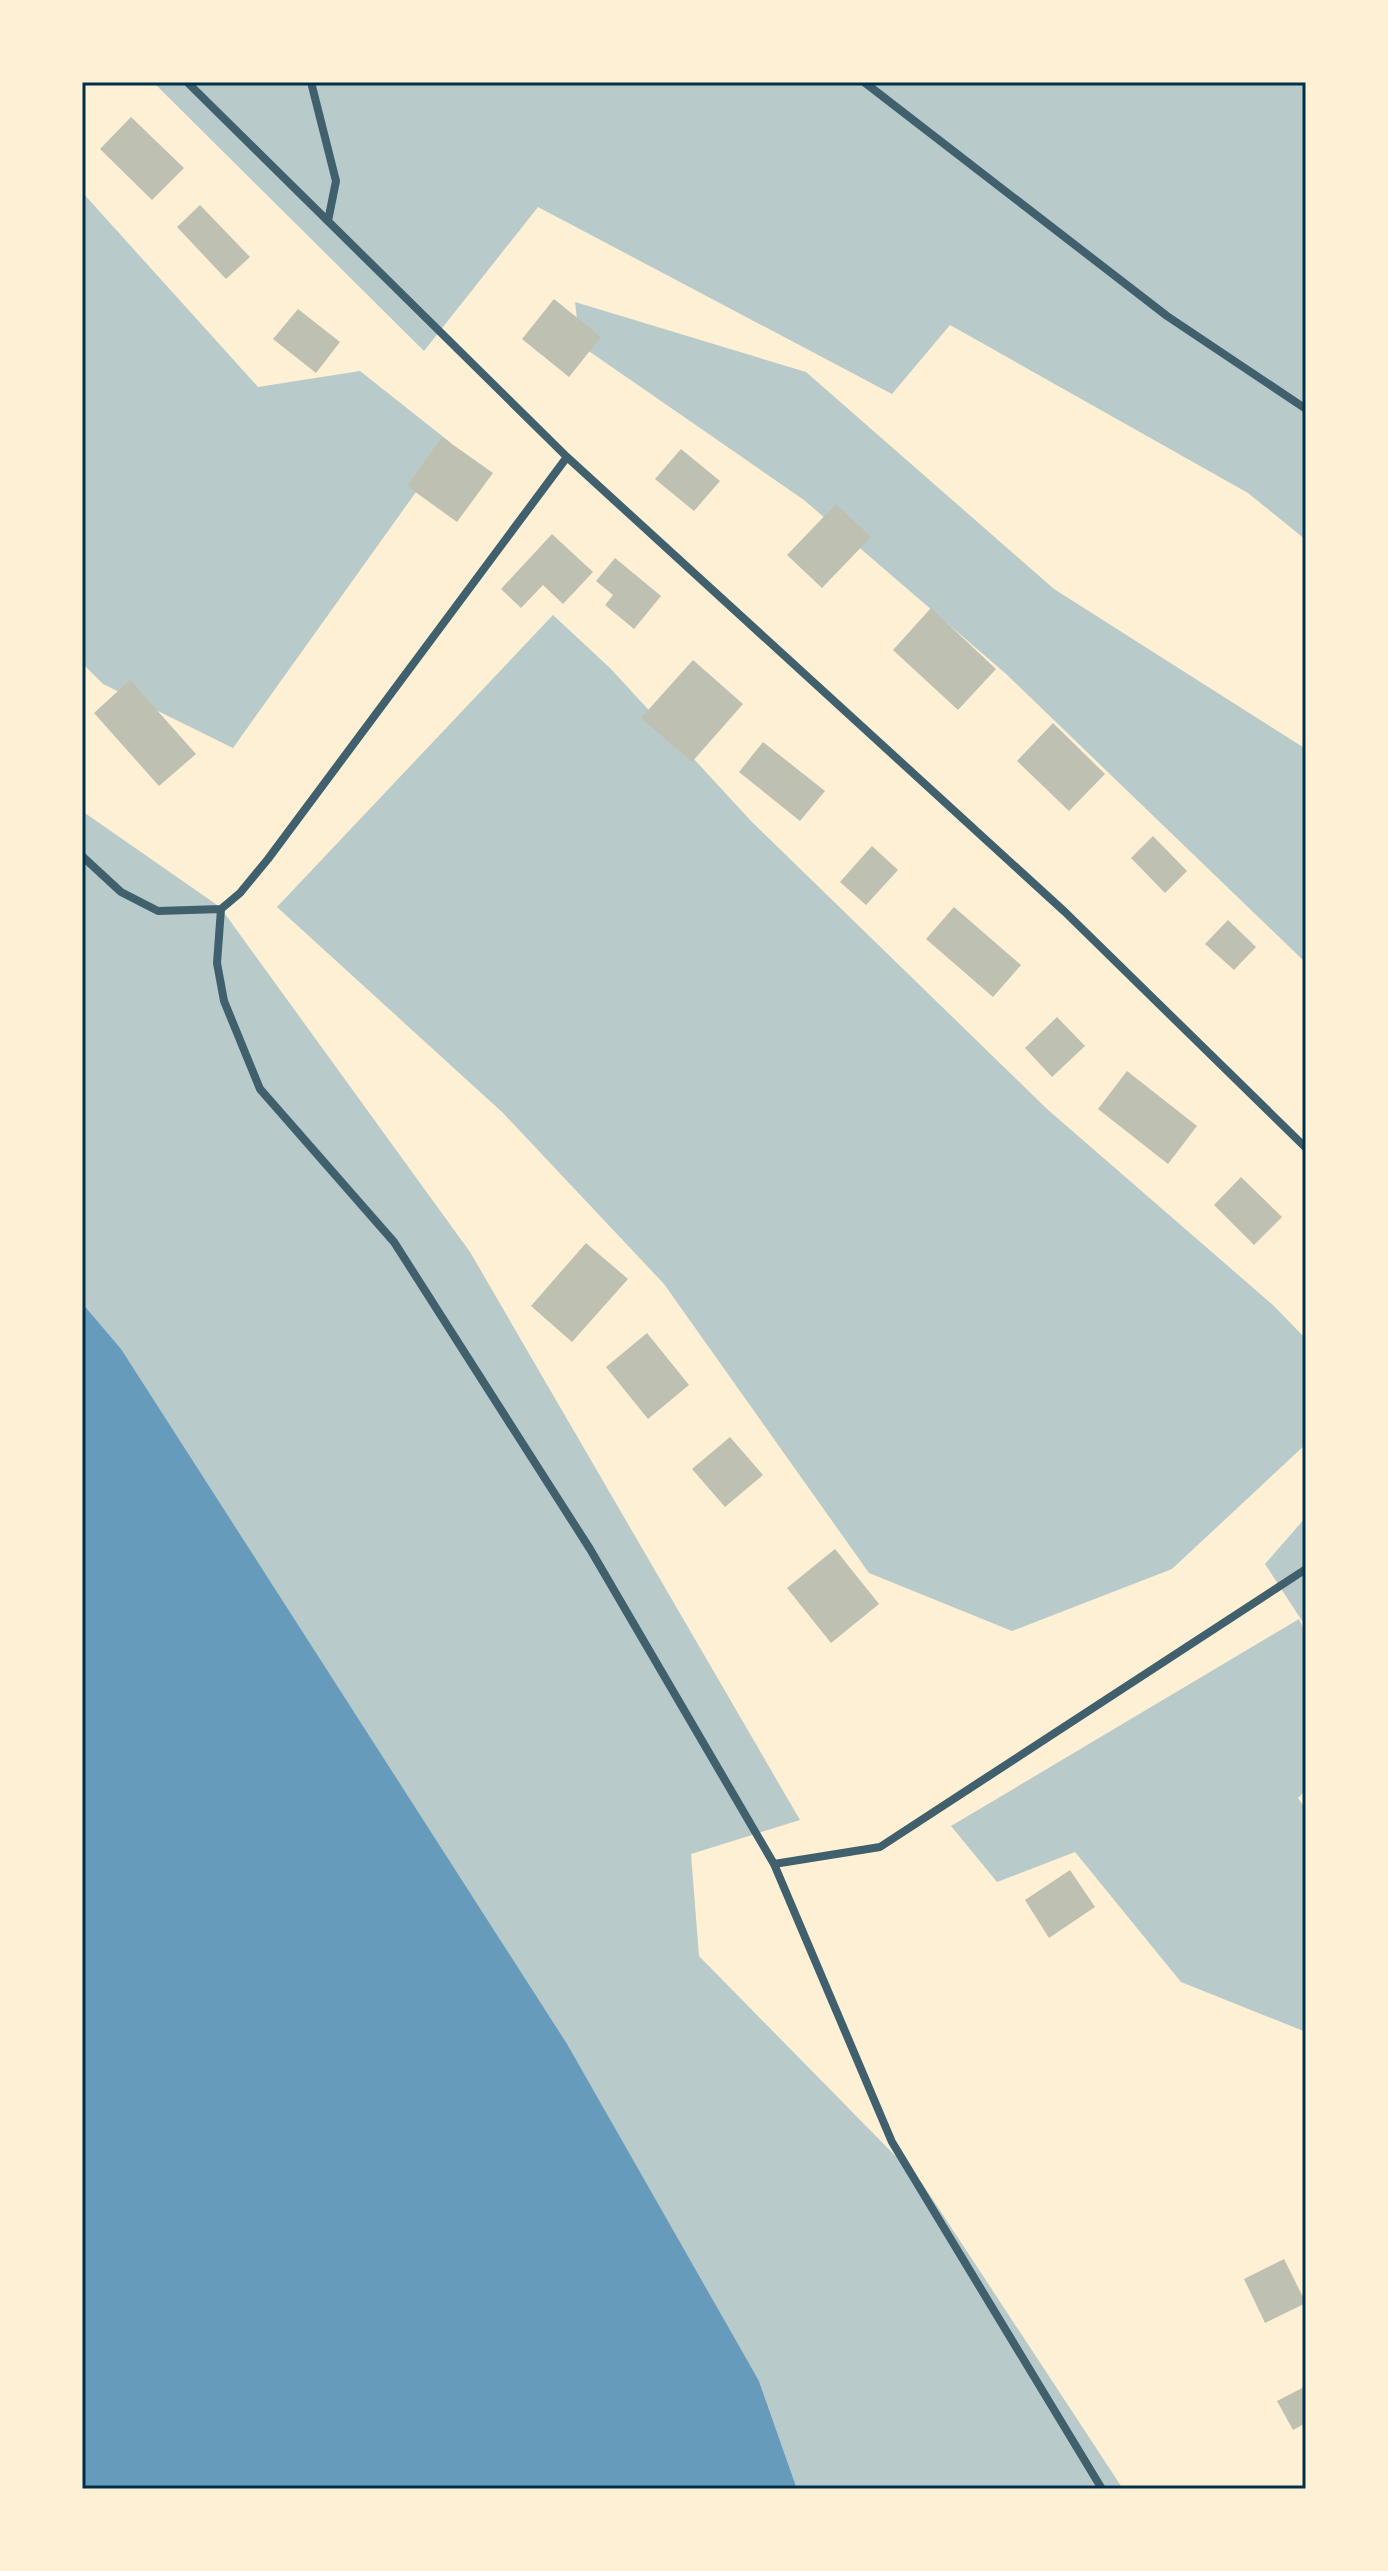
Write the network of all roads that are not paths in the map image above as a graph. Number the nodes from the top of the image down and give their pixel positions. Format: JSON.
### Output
{"nodes":[{"id":1,"x":187,"y":82,"type":"edge"},
{"id":2,"x":311,"y":82,"type":"edge"},
{"id":3,"x":864,"y":82,"type":"edge"},
{"id":4,"x":328,"y":221,"type":"junction"},
{"id":5,"x":1306,"y":409,"type":"edge"},
{"id":6,"x":567,"y":457,"type":"junction"},
{"id":7,"x":82,"y":856,"type":"edge"},
{"id":8,"x":221,"y":909,"type":"junction"},
{"id":9,"x":1306,"y":1148,"type":"edge"},
{"id":10,"x":1306,"y":1569,"type":"edge"},
{"id":11,"x":774,"y":1864,"type":"junction"},
{"id":12,"x":1102,"y":2489,"type":"edge"}],
"edges":[{"from":1,"to":4,"type":"street"},
{"from":2,"to":4,"type":"street"},
{"from":3,"to":5,"type":"street"},
{"from":4,"to":6,"type":"street"},
{"from":6,"to":8,"type":"street"},
{"from":6,"to":9,"type":"street"},
{"from":7,"to":8,"type":"street"},
{"from":8,"to":11,"type":"street"},
{"from":10,"to":11,"type":"street"},
{"from":11,"to":12,"type":"street"}]}
